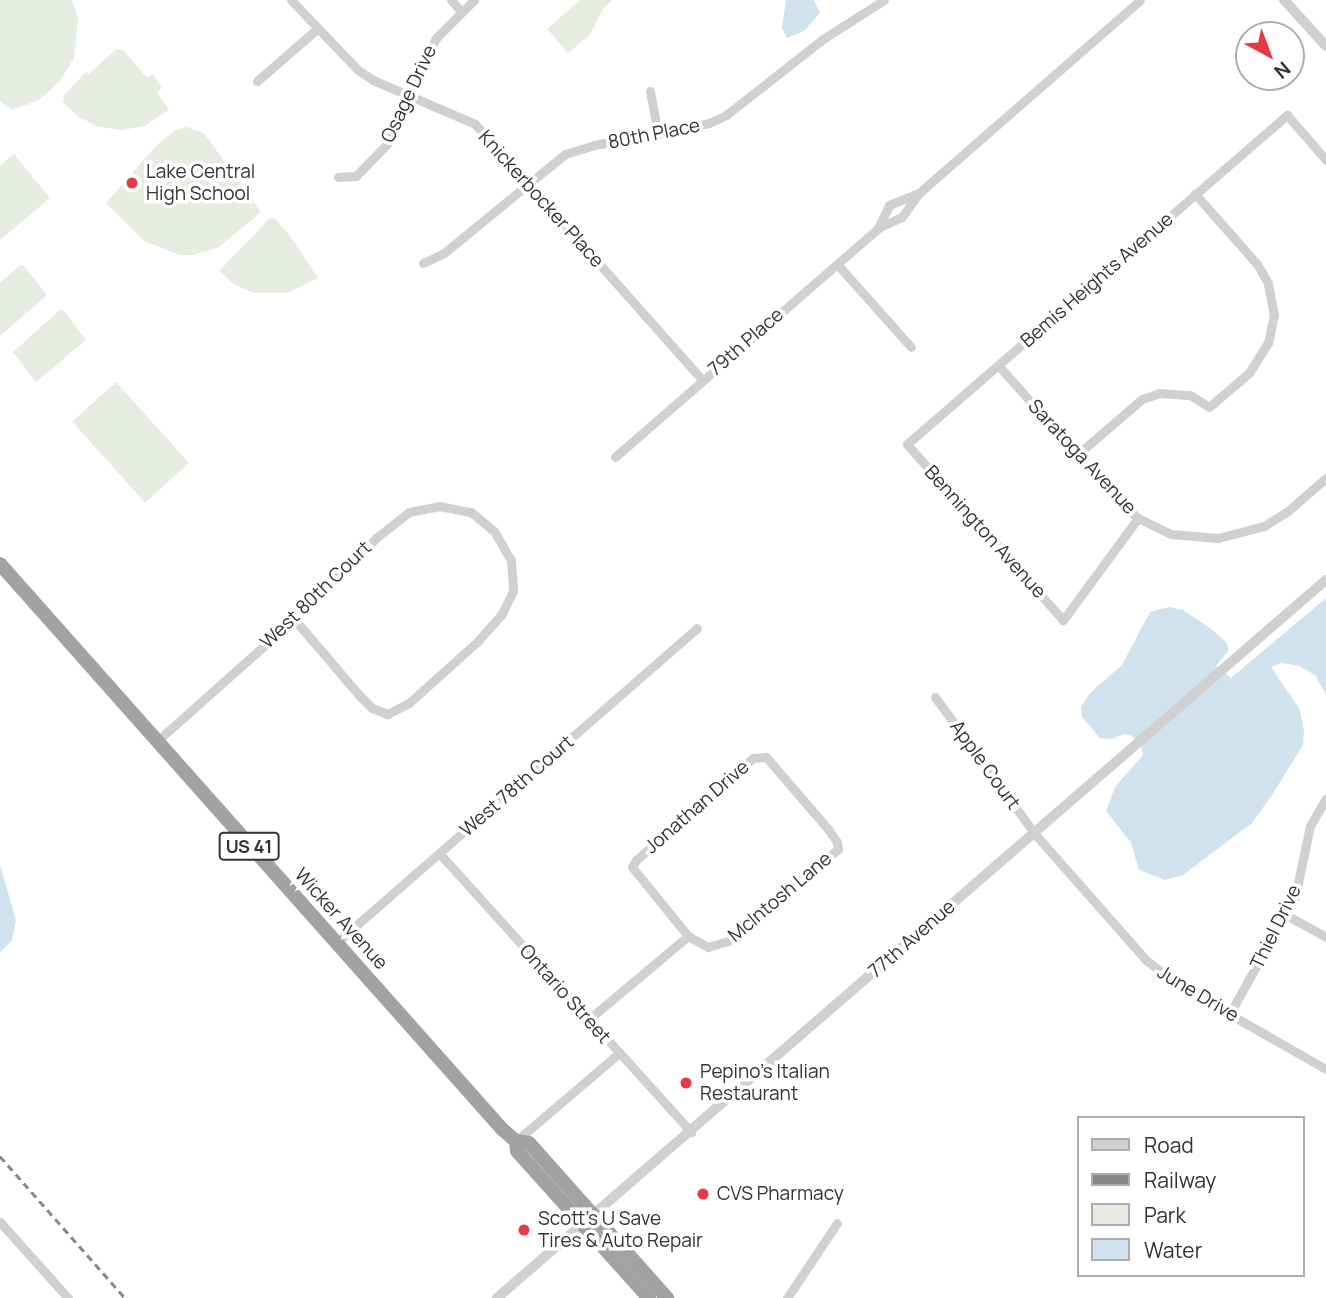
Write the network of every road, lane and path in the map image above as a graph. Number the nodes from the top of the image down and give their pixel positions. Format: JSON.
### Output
{"nodes":[{"id":1,"x":291,"y":0,"type":"edge"},
{"id":2,"x":451,"y":0,"type":"edge"},
{"id":3,"x":474,"y":0,"type":"edge"},
{"id":4,"x":884,"y":0,"type":"edge"},
{"id":5,"x":1140,"y":0,"type":"edge"},
{"id":6,"x":1284,"y":0,"type":"edge"},
{"id":7,"x":461,"y":11,"type":"junction"},
{"id":8,"x":317,"y":29,"type":"junction"},
{"id":9,"x":1326,"y":46,"type":"edge"},
{"id":10,"x":257,"y":81,"type":"dead end"},
{"id":11,"x":650,"y":91,"type":"dead end"},
{"id":12,"x":410,"y":96,"type":"junction"},
{"id":13,"x":657,"y":134,"type":"junction"},
{"id":14,"x":1326,"y":160,"type":"edge"},
{"id":15,"x":338,"y":177,"type":"dead end"},
{"id":16,"x":527,"y":183,"type":"junction"},
{"id":17,"x":919,"y":193,"type":"junction"},
{"id":18,"x":1195,"y":194,"type":"junction"},
{"id":19,"x":878,"y":228,"type":"junction"},
{"id":20,"x":423,"y":263,"type":"dead end"},
{"id":21,"x":837,"y":264,"type":"junction"},
{"id":22,"x":911,"y":347,"type":"dead end"},
{"id":23,"x":998,"y":365,"type":"junction"},
{"id":24,"x":702,"y":380,"type":"junction"},
{"id":25,"x":907,"y":444,"type":"joint"},
{"id":26,"x":1077,"y":454,"type":"junction"},
{"id":27,"x":615,"y":457,"type":"dead end"},
{"id":28,"x":1326,"y":478,"type":"edge"},
{"id":29,"x":1138,"y":517,"type":"junction"},
{"id":30,"x":0,"y":564,"type":"edge"},
{"id":31,"x":1326,"y":580,"type":"edge"},
{"id":32,"x":294,"y":619,"type":"junction"},
{"id":33,"x":697,"y":628,"type":"dead end"},
{"id":34,"x":935,"y":697,"type":"dead end"},
{"id":35,"x":156,"y":742,"type":"junction"},
{"id":36,"x":766,"y":757,"type":"joint"},
{"id":37,"x":1326,"y":798,"type":"edge"},
{"id":38,"x":1034,"y":833,"type":"junction"},
{"id":39,"x":440,"y":854,"type":"junction"},
{"id":40,"x":1286,"y":915,"type":"junction"},
{"id":41,"x":688,"y":936,"type":"junction"},
{"id":42,"x":1326,"y":937,"type":"edge"},
{"id":43,"x":336,"y":943,"type":"junction"},
{"id":44,"x":1230,"y":1013,"type":"junction"},
{"id":45,"x":588,"y":1020,"type":"junction"},
{"id":46,"x":619,"y":1053,"type":"junction"},
{"id":47,"x":1326,"y":1069,"type":"edge"},
{"id":48,"x":691,"y":1132,"type":"junction"},
{"id":49,"x":516,"y":1141,"type":"junction"},
{"id":50,"x":588,"y":1221,"type":"junction"},
{"id":51,"x":0,"y":1222,"type":"edge"},
{"id":52,"x":837,"y":1223,"type":"dead end"},
{"id":53,"x":68,"y":1298,"type":"edge"},
{"id":54,"x":497,"y":1298,"type":"edge"},
{"id":55,"x":649,"y":1298,"type":"edge"},
{"id":56,"x":667,"y":1298,"type":"edge"},
{"id":57,"x":786,"y":1298,"type":"edge"}],
"edges":[{"from":1,"to":8,"type":"street","name":"Knickerbocker Place"},
{"from":2,"to":7,"type":"street"},
{"from":3,"to":7,"type":"street","name":"Osage Drive"},
{"from":4,"to":13,"type":"street","name":"80th Place"},
{"from":5,"to":17,"type":"street","name":"79th Place"},
{"from":6,"to":9,"type":"street"},
{"from":7,"to":12,"type":"street","name":"Osage Drive"},
{"from":8,"to":10,"type":"street"},
{"from":8,"to":12,"type":"street","name":"Knickerbocker Place"},
{"from":11,"to":13,"type":"street"},
{"from":12,"to":15,"type":"street","name":"Osage Drive"},
{"from":12,"to":16,"type":"street","name":"Knickerbocker Place"},
{"from":13,"to":16,"type":"street","name":"80th Place"},
{"from":14,"to":18,"type":"street","name":"Bemis Heights Avenue"},
{"from":16,"to":20,"type":"street","name":"80th Place"},
{"from":16,"to":24,"type":"street","name":"Knickerbocker Place"},
{"from":17,"to":19,"type":"street","name":"79th Place"},
{"from":17,"to":19,"type":"street","name":"79th Place"},
{"from":18,"to":23,"type":"street","name":"Bemis Heights Avenue"},
{"from":18,"to":26,"type":"street"},
{"from":19,"to":21,"type":"street","name":"79th Place"},
{"from":21,"to":22,"type":"street"},
{"from":21,"to":24,"type":"street","name":"79th Place"},
{"from":23,"to":25,"type":"street","name":"Bemis Heights Avenue"},
{"from":23,"to":26,"type":"street","name":"Saratoga Avenue"},
{"from":24,"to":27,"type":"street","name":"79th Place"},
{"from":25,"to":29,"type":"street","name":"Bennington Avenue"},
{"from":26,"to":29,"type":"street","name":"Saratoga Avenue"},
{"from":28,"to":29,"type":"street","name":"Saratoga Avenue"},
{"from":30,"to":35,"type":"highway","name":"Wicker Avenue","number":"US 41"},
{"from":31,"to":38,"type":"street","name":"77th Avenue"},
{"from":32,"to":32,"type":"street","name":"West 80th Court"},
{"from":32,"to":35,"type":"street","name":"West 80th Court"},
{"from":33,"to":39,"type":"street","name":"West 78th Court"},
{"from":34,"to":38,"type":"street","name":"Apple Court"},
{"from":35,"to":43,"type":"highway","name":"Wicker Avenue","number":"US 41"},
{"from":36,"to":41,"type":"street","name":"Jonathan Drive"},
{"from":36,"to":41,"type":"street","name":"Mclntosh Lane"},
{"from":37,"to":40,"type":"street","name":"Thiel Drive"},
{"from":38,"to":44,"type":"street","name":"June Drive"},
{"from":38,"to":48,"type":"street","name":"77th Avenue"},
{"from":39,"to":43,"type":"street","name":"West 78th Court"},
{"from":39,"to":45,"type":"street","name":"Ontario Street"},
{"from":40,"to":42,"type":"street"},
{"from":40,"to":44,"type":"street","name":"Thiel Drive"},
{"from":41,"to":45,"type":"street"},
{"from":43,"to":49,"type":"highway","name":"Wicker Avenue","number":"US 41"},
{"from":44,"to":47,"type":"street","name":"June Drive"},
{"from":45,"to":46,"type":"street","name":"Ontario Street"},
{"from":46,"to":48,"type":"street","name":"Ontario Street"},
{"from":46,"to":49,"type":"street"},
{"from":48,"to":50,"type":"street","name":"77th Avenue"},
{"from":49,"to":50,"type":"highway","name":"Wicker Avenue","number":"US 41"},
{"from":50,"to":54,"type":"street","name":"77th Avenue"},
{"from":50,"to":55,"type":"highway","name":"Wicker Avenue","number":"US 41"},
{"from":50,"to":56,"type":"highway","name":"Wicker Avenue","number":"US 41"},
{"from":51,"to":53,"type":"street"},
{"from":52,"to":57,"type":"street"}]}
